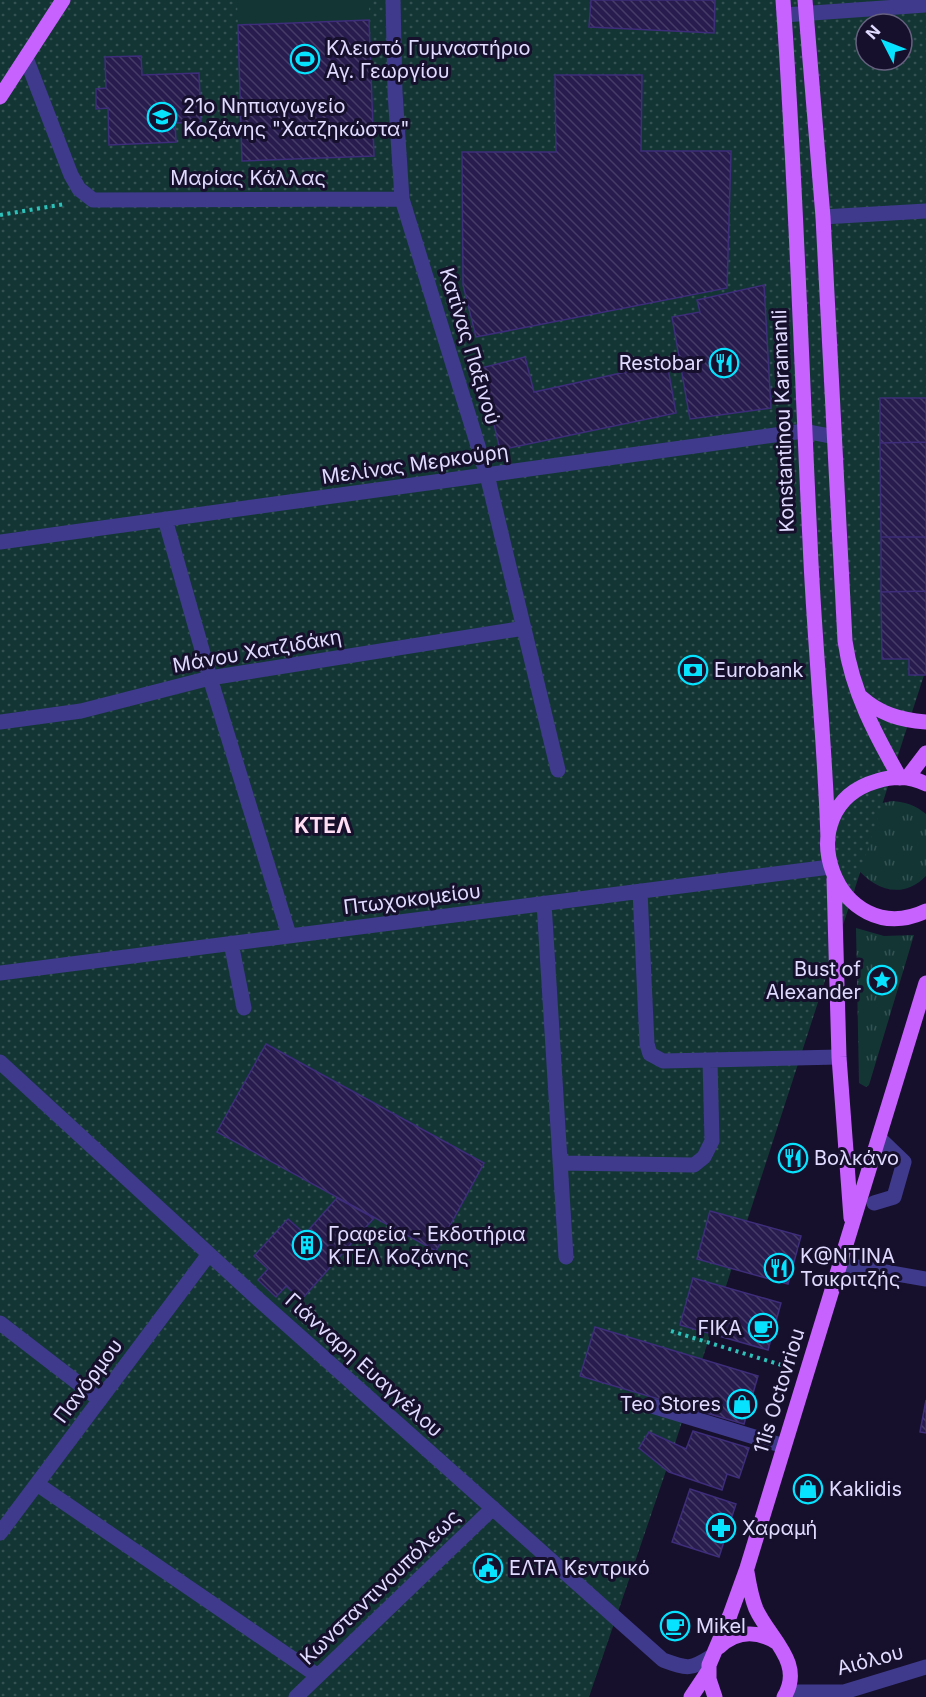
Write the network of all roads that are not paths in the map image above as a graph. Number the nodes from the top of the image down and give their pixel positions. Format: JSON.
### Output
{"nodes":[{"id":1,"x":63,"y":0,"type":"edge"},
{"id":2,"x":393,"y":0,"type":"edge"},
{"id":3,"x":926,"y":5,"type":"edge"},
{"id":4,"x":784,"y":7,"type":"edge"},
{"id":5,"x":806,"y":7,"type":"edge"},
{"id":6,"x":26,"y":58,"type":"junction"},
{"id":7,"x":0,"y":97,"type":"edge"},
{"id":8,"x":402,"y":199,"type":"junction"},
{"id":9,"x":926,"y":211,"type":"edge"},
{"id":10,"x":823,"y":217,"type":"junction"},
{"id":11,"x":804,"y":431,"type":"junction"},
{"id":12,"x":835,"y":437,"type":"junction"},
{"id":13,"x":487,"y":475,"type":"junction"},
{"id":14,"x":165,"y":519,"type":"junction"},
{"id":15,"x":0,"y":542,"type":"edge"},
{"id":16,"x":524,"y":628,"type":"junction"},
{"id":17,"x":210,"y":678,"type":"junction"},
{"id":18,"x":858,"y":694,"type":"junction"},
{"id":19,"x":0,"y":722,"type":"edge"},
{"id":20,"x":926,"y":722,"type":"edge"},
{"id":21,"x":926,"y":753,"type":"edge"},
{"id":22,"x":558,"y":770,"type":"dead end"},
{"id":23,"x":903,"y":778,"type":"junction"},
{"id":24,"x":926,"y":784,"type":"edge"},
{"id":25,"x":828,"y":840,"type":"junction"},
{"id":26,"x":832,"y":873,"type":"junction"},
{"id":27,"x":640,"y":891,"type":"junction"},
{"id":28,"x":544,"y":903,"type":"junction"},
{"id":29,"x":926,"y":911,"type":"edge"},
{"id":30,"x":289,"y":935,"type":"junction"},
{"id":31,"x":231,"y":943,"type":"junction"},
{"id":32,"x":0,"y":973,"type":"edge"},
{"id":33,"x":925,"y":988,"type":"edge"},
{"id":34,"x":244,"y":1008,"type":"dead end"},
{"id":35,"x":839,"y":1057,"type":"junction"},
{"id":36,"x":710,"y":1061,"type":"junction"},
{"id":37,"x":0,"y":1062,"type":"edge"},
{"id":38,"x":879,"y":1138,"type":"junction"},
{"id":39,"x":560,"y":1163,"type":"junction"},
{"id":40,"x":874,"y":1203,"type":"dead end"},
{"id":41,"x":851,"y":1227,"type":"junction"},
{"id":42,"x":209,"y":1254,"type":"junction"},
{"id":43,"x":566,"y":1257,"type":"dead end"},
{"id":44,"x":840,"y":1264,"type":"junction"},
{"id":45,"x":926,"y":1279,"type":"edge"},
{"id":46,"x":0,"y":1323,"type":"edge"},
{"id":47,"x":100,"y":1400,"type":"junction"},
{"id":48,"x":652,"y":1406,"type":"dead end"},
{"id":49,"x":784,"y":1446,"type":"junction"},
{"id":50,"x":37,"y":1484,"type":"junction"},
{"id":51,"x":493,"y":1508,"type":"junction"},
{"id":52,"x":0,"y":1533,"type":"edge"},
{"id":53,"x":747,"y":1568,"type":"junction"},
{"id":54,"x":776,"y":1642,"type":"junction"},
{"id":55,"x":713,"y":1659,"type":"junction"},
{"id":56,"x":926,"y":1666,"type":"edge"},
{"id":57,"x":318,"y":1676,"type":"junction"},
{"id":58,"x":786,"y":1694,"type":"edge"},
{"id":59,"x":296,"y":1697,"type":"edge"},
{"id":60,"x":692,"y":1697,"type":"edge"},
{"id":61,"x":715,"y":1697,"type":"edge"}],
"edges":[{"from":1,"to":6,"type":"main road"},
{"from":2,"to":8,"type":"street","name":"Κατίνας Παξινού"},
{"from":3,"to":5,"type":"street"},
{"from":4,"to":5,"type":"street"},
{"from":4,"to":11,"type":"main road","name":"Konstantinou Karamanli"},
{"from":5,"to":10,"type":"main road"},
{"from":6,"to":7,"type":"main road"},
{"from":6,"to":8,"type":"street","name":"Μαρίας Κάλλας"},
{"from":8,"to":13,"type":"street","name":"Κατίνας Παξινού"},
{"from":9,"to":10,"type":"street"},
{"from":10,"to":12,"type":"main road"},
{"from":11,"to":12,"type":"street","name":"Μελίνας Μερκούρη"},
{"from":11,"to":13,"type":"street","name":"Μελίνας Μερκούρη"},
{"from":11,"to":25,"type":"main road","name":"Konstantinou Karamanli"},
{"from":12,"to":18,"type":"main road"},
{"from":13,"to":14,"type":"street","name":"Μελίνας Μερκούρη"},
{"from":13,"to":16,"type":"street","name":"Κατίνας Παξινού"},
{"from":14,"to":15,"type":"street","name":"Μελίνας Μερκούρη"},
{"from":14,"to":17,"type":"street"},
{"from":16,"to":17,"type":"street","name":"Μάνου Χατζιδάκη"},
{"from":16,"to":22,"type":"street","name":"Κατίνας Παξινού"},
{"from":17,"to":19,"type":"street","name":"Μάνου Χατζιδάκη"},
{"from":17,"to":30,"type":"street"},
{"from":18,"to":20,"type":"main road"},
{"from":18,"to":23,"type":"main road"},
{"from":21,"to":23,"type":"main road"},
{"from":23,"to":24,"type":"main road"},
{"from":23,"to":25,"type":"main road"},
{"from":25,"to":26,"type":"main road","name":"Konstantinou Karamanli"},
{"from":26,"to":27,"type":"street","name":"Πτωχοκομείου"},
{"from":26,"to":29,"type":"main road"},
{"from":26,"to":35,"type":"main road","name":"11is Octovriou"},
{"from":27,"to":28,"type":"street","name":"Πτωχοκομείου"},
{"from":27,"to":36,"type":"street"},
{"from":28,"to":30,"type":"street","name":"Πτωχοκομείου"},
{"from":28,"to":39,"type":"street"},
{"from":30,"to":31,"type":"street","name":"Πτωχοκομείου"},
{"from":31,"to":32,"type":"street","name":"Πτωχοκομείου"},
{"from":31,"to":34,"type":"street"},
{"from":33,"to":38,"type":"main road","name":"11is Octovriou"},
{"from":35,"to":36,"type":"street"},
{"from":35,"to":41,"type":"main road","name":"11is Octovriou"},
{"from":36,"to":39,"type":"street"},
{"from":37,"to":42,"type":"street","name":"Γιάνναρη Ευαγγέλου"},
{"from":38,"to":40,"type":"street"},
{"from":38,"to":41,"type":"main road","name":"11is Octovriou"},
{"from":39,"to":43,"type":"street"},
{"from":41,"to":44,"type":"main road","name":"11is Octovriou"},
{"from":42,"to":47,"type":"street","name":"Πανόρμου"},
{"from":42,"to":51,"type":"street","name":"Γιάνναρη Ευαγγέλου"},
{"from":44,"to":45,"type":"street"},
{"from":44,"to":49,"type":"main road","name":"11is Octovriou"},
{"from":46,"to":47,"type":"street"},
{"from":47,"to":50,"type":"street","name":"Πανόρμου"},
{"from":48,"to":49,"type":"street"},
{"from":49,"to":53,"type":"main road","name":"11is Octovriou"},
{"from":50,"to":52,"type":"street","name":"Πανόρμου"},
{"from":50,"to":57,"type":"street"},
{"from":51,"to":55,"type":"street","name":"Γιάνναρη Ευαγγέλου"},
{"from":51,"to":57,"type":"street","name":"Κωνσταντινουπόλεως"},
{"from":53,"to":54,"type":"main road","name":"11is Octovriou"},
{"from":53,"to":55,"type":"main road","name":"11is Octovriou"},
{"from":54,"to":55,"type":"main road","name":"11is Octovriou"},
{"from":54,"to":58,"type":"main road","name":"11is Octovriou"},
{"from":55,"to":60,"type":"main road","name":"11is Octovriou"},
{"from":55,"to":61,"type":"main road"},
{"from":56,"to":58,"type":"street","name":"Αιόλου"},
{"from":57,"to":59,"type":"street","name":"Κωνσταντινουπόλεως"}]}
